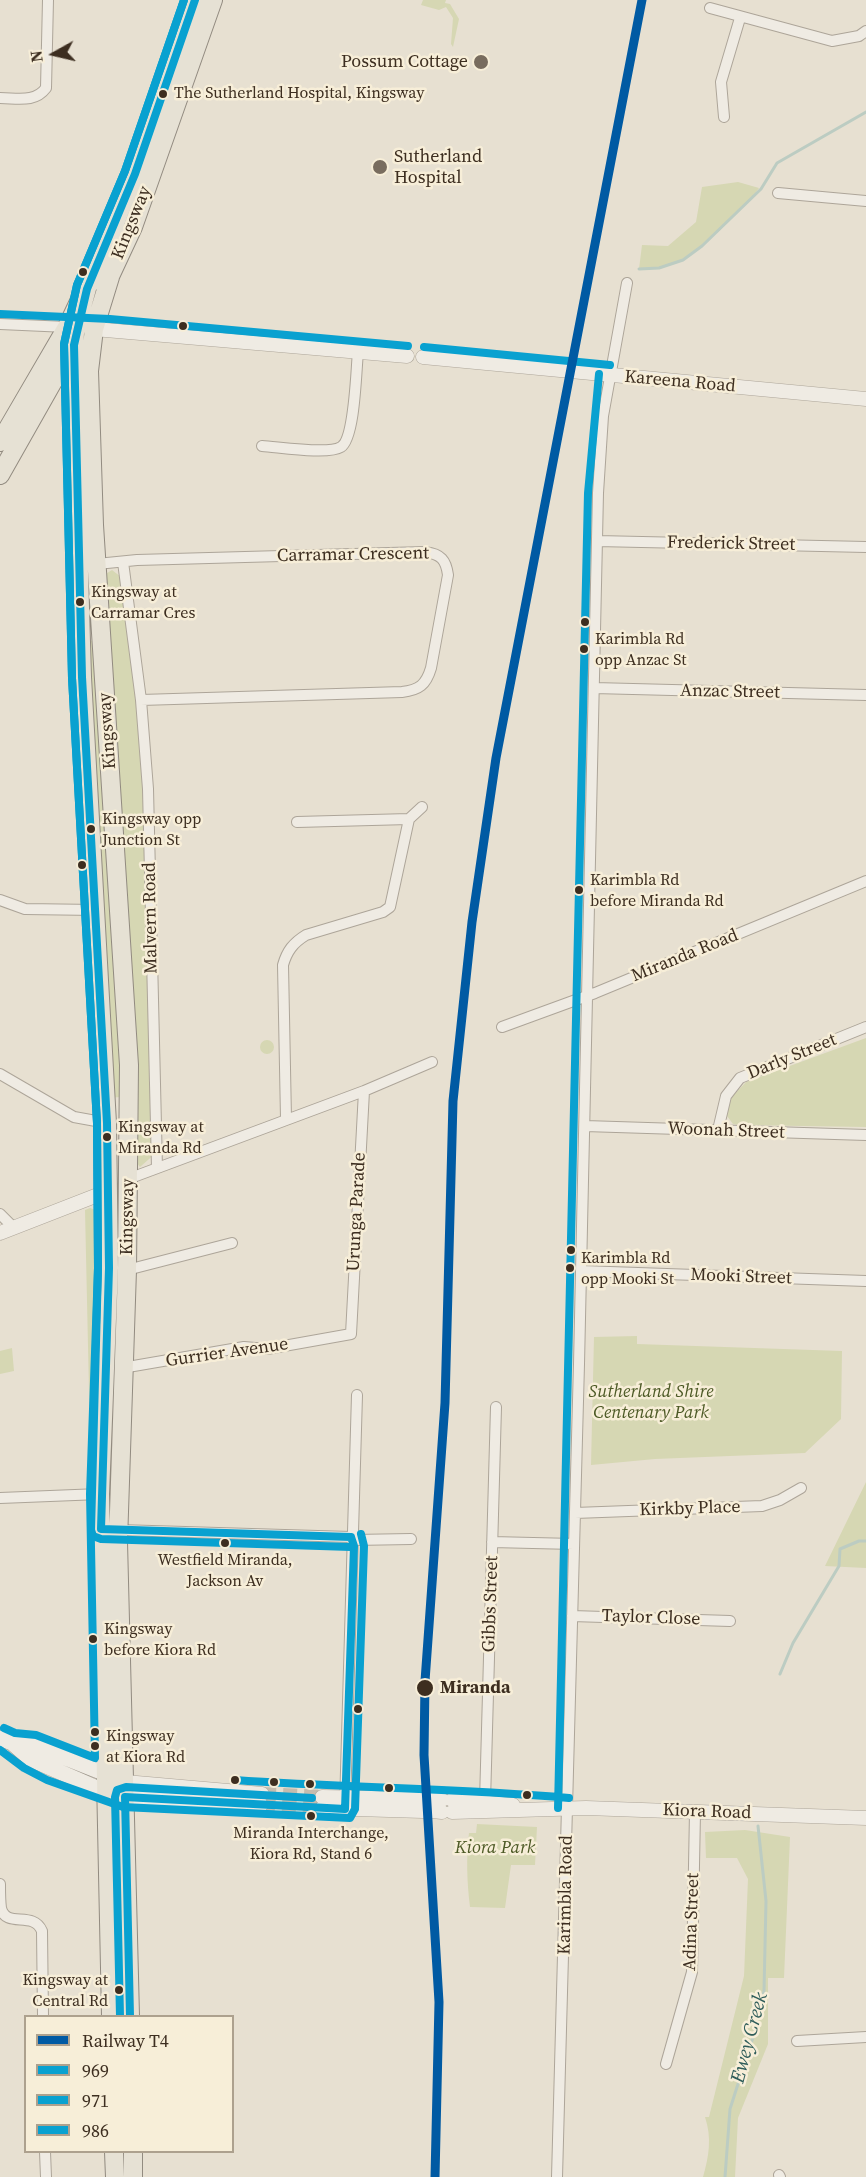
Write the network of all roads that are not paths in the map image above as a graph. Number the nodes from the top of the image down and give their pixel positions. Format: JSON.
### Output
{"nodes":[{"id":1,"x":48,"y":0,"type":"edge"},
{"id":2,"x":195,"y":0,"type":"edge"},
{"id":3,"x":213,"y":0,"type":"edge"},
{"id":4,"x":710,"y":8,"type":"dead end"},
{"id":5,"x":740,"y":18,"type":"junction"},
{"id":6,"x":866,"y":32,"type":"edge"},
{"id":7,"x":0,"y":98,"type":"edge"},
{"id":8,"x":724,"y":117,"type":"dead end"},
{"id":9,"x":778,"y":194,"type":"dead end"},
{"id":10,"x":866,"y":201,"type":"edge"},
{"id":11,"x":627,"y":283,"type":"dead end"},
{"id":12,"x":0,"y":324,"type":"edge"},
{"id":13,"x":79,"y":331,"type":"junction"},
{"id":14,"x":358,"y":352,"type":"junction"},
{"id":15,"x":609,"y":375,"type":"junction"},
{"id":16,"x":866,"y":399,"type":"edge"},
{"id":17,"x":38,"y":408,"type":"junction"},
{"id":18,"x":75,"y":432,"type":"junction"},
{"id":19,"x":0,"y":442,"type":"edge"},
{"id":20,"x":262,"y":446,"type":"dead end"},
{"id":21,"x":0,"y":475,"type":"edge"},
{"id":22,"x":597,"y":541,"type":"junction"},
{"id":23,"x":866,"y":547,"type":"edge"},
{"id":24,"x":123,"y":562,"type":"junction"},
{"id":25,"x":97,"y":564,"type":"junction"},
{"id":26,"x":78,"y":565,"type":"junction"},
{"id":27,"x":594,"y":688,"type":"junction"},
{"id":28,"x":866,"y":695,"type":"edge"},
{"id":29,"x":141,"y":700,"type":"junction"},
{"id":30,"x":422,"y":807,"type":"dead end"},
{"id":31,"x":409,"y":819,"type":"junction"},
{"id":32,"x":297,"y":822,"type":"dead end"},
{"id":33,"x":866,"y":881,"type":"edge"},
{"id":34,"x":0,"y":900,"type":"edge"},
{"id":35,"x":96,"y":910,"type":"junction"},
{"id":36,"x":587,"y":996,"type":"junction"},
{"id":37,"x":502,"y":1027,"type":"dead end"},
{"id":38,"x":866,"y":1027,"type":"edge"},
{"id":39,"x":432,"y":1062,"type":"dead end"},
{"id":40,"x":0,"y":1074,"type":"edge"},
{"id":41,"x":364,"y":1091,"type":"junction"},
{"id":42,"x":286,"y":1119,"type":"junction"},
{"id":43,"x":107,"y":1123,"type":"junction"},
{"id":44,"x":585,"y":1126,"type":"junction"},
{"id":45,"x":718,"y":1130,"type":"junction"},
{"id":46,"x":866,"y":1135,"type":"edge"},
{"id":47,"x":157,"y":1168,"type":"junction"},
{"id":48,"x":128,"y":1179,"type":"junction"},
{"id":49,"x":108,"y":1191,"type":"junction"},
{"id":50,"x":0,"y":1214,"type":"edge"},
{"id":51,"x":13,"y":1227,"type":"junction"},
{"id":52,"x":0,"y":1233,"type":"edge"},
{"id":53,"x":232,"y":1244,"type":"dead end"},
{"id":54,"x":127,"y":1270,"type":"junction"},
{"id":55,"x":580,"y":1271,"type":"junction"},
{"id":56,"x":866,"y":1281,"type":"edge"},
{"id":57,"x":351,"y":1334,"type":"joint"},
{"id":58,"x":122,"y":1368,"type":"junction"},
{"id":59,"x":103,"y":1370,"type":"junction"},
{"id":60,"x":357,"y":1395,"type":"dead end"},
{"id":61,"x":496,"y":1407,"type":"dead end"},
{"id":62,"x":801,"y":1488,"type":"dead end"},
{"id":63,"x":100,"y":1494,"type":"junction"},
{"id":64,"x":0,"y":1498,"type":"edge"},
{"id":65,"x":575,"y":1513,"type":"junction"},
{"id":66,"x":110,"y":1529,"type":"junction"},
{"id":67,"x":352,"y":1539,"type":"junction"},
{"id":68,"x":411,"y":1539,"type":"dead end"},
{"id":69,"x":492,"y":1542,"type":"junction"},
{"id":70,"x":574,"y":1544,"type":"junction"},
{"id":71,"x":572,"y":1616,"type":"junction"},
{"id":72,"x":730,"y":1621,"type":"dead end"},
{"id":73,"x":6,"y":1740,"type":"edge"},
{"id":74,"x":106,"y":1783,"type":"junction"},
{"id":75,"x":125,"y":1790,"type":"junction"},
{"id":76,"x":261,"y":1799,"type":"tunnel mouth"},
{"id":77,"x":485,"y":1802,"type":"junction"},
{"id":78,"x":322,"y":1803,"type":"tunnel mouth"},
{"id":79,"x":345,"y":1804,"type":"junction"},
{"id":80,"x":437,"y":1806,"type":"junction"},
{"id":81,"x":548,"y":1808,"type":"junction"},
{"id":82,"x":568,"y":1808,"type":"junction"},
{"id":83,"x":695,"y":1812,"type":"junction"},
{"id":84,"x":866,"y":1818,"type":"edge"},
{"id":85,"x":0,"y":1884,"type":"edge"},
{"id":86,"x":43,"y":2015,"type":"edge"},
{"id":87,"x":111,"y":2015,"type":"edge"},
{"id":88,"x":130,"y":2015,"type":"edge"},
{"id":89,"x":866,"y":2037,"type":"edge"},
{"id":90,"x":797,"y":2041,"type":"dead end"},
{"id":91,"x":666,"y":2064,"type":"dead end"},
{"id":92,"x":45,"y":2153,"type":"edge"},
{"id":93,"x":114,"y":2153,"type":"edge"},
{"id":94,"x":133,"y":2153,"type":"edge"},
{"id":95,"x":46,"y":2177,"type":"edge"},
{"id":96,"x":115,"y":2177,"type":"edge"},
{"id":97,"x":133,"y":2177,"type":"edge"},
{"id":98,"x":557,"y":2177,"type":"edge"}],
"edges":[{"from":1,"to":7,"type":"street"},
{"from":2,"to":13,"type":"main road","name":"Kingsway"},
{"from":3,"to":13,"type":"main road","name":"Kingsway"},
{"from":4,"to":5,"type":"street"},
{"from":5,"to":6,"type":"street"},
{"from":5,"to":8,"type":"street"},
{"from":9,"to":10,"type":"street"},
{"from":11,"to":15,"type":"street","name":"Karimbla Road"},
{"from":12,"to":13,"type":"street"},
{"from":13,"to":14,"type":"street"},
{"from":13,"to":17,"type":"main road"},
{"from":13,"to":18,"type":"main road","name":"Kingsway"},
{"from":13,"to":19,"type":"main road"},
{"from":13,"to":25,"type":"main road","name":"Kingsway"},
{"from":14,"to":15,"type":"street","name":"Kareena Road"},
{"from":14,"to":20,"type":"street"},
{"from":15,"to":16,"type":"street","name":"Kareena Road"},
{"from":15,"to":22,"type":"street","name":"Karimbla Road"},
{"from":17,"to":18,"type":"main road"},
{"from":17,"to":21,"type":"main road"},
{"from":18,"to":26,"type":"main road","name":"Kingsway"},
{"from":22,"to":23,"type":"street","name":"Frederick Street"},
{"from":22,"to":27,"type":"street","name":"Karimbla Road"},
{"from":24,"to":25,"type":"street","name":"Carramar Crescent"},
{"from":24,"to":29,"type":"street","name":"Malvern Road"},
{"from":24,"to":29,"type":"street","name":"Carramar Crescent"},
{"from":25,"to":26,"type":"main road"},
{"from":25,"to":48,"type":"main road","name":"Kingsway"},
{"from":26,"to":35,"type":"main road","name":"Kingsway"},
{"from":27,"to":28,"type":"street","name":"Anzac Street"},
{"from":27,"to":36,"type":"street","name":"Karimbla Road"},
{"from":29,"to":47,"type":"street","name":"Malvern Road"},
{"from":30,"to":31,"type":"street"},
{"from":31,"to":32,"type":"street"},
{"from":31,"to":42,"type":"street"},
{"from":33,"to":36,"type":"street","name":"Miranda Road"},
{"from":34,"to":35,"type":"street"},
{"from":35,"to":43,"type":"main road","name":"Kingsway"},
{"from":36,"to":37,"type":"street","name":"Miranda Road"},
{"from":36,"to":44,"type":"street","name":"Karimbla Road"},
{"from":38,"to":45,"type":"street","name":"Darly Street"},
{"from":39,"to":41,"type":"street"},
{"from":40,"to":43,"type":"street"},
{"from":41,"to":42,"type":"street"},
{"from":41,"to":57,"type":"street","name":"Urunga Parade"},
{"from":42,"to":47,"type":"street"},
{"from":43,"to":49,"type":"main road","name":"Kingsway"},
{"from":44,"to":45,"type":"street","name":"Woonah Street"},
{"from":44,"to":55,"type":"street","name":"Karimbla Road"},
{"from":45,"to":46,"type":"street","name":"Woonah Street"},
{"from":47,"to":48,"type":"street"},
{"from":48,"to":49,"type":"main road"},
{"from":48,"to":54,"type":"main road","name":"Kingsway"},
{"from":49,"to":51,"type":"street"},
{"from":49,"to":59,"type":"main road","name":"Kingsway"},
{"from":50,"to":51,"type":"street"},
{"from":51,"to":52,"type":"street"},
{"from":53,"to":54,"type":"street"},
{"from":54,"to":58,"type":"main road","name":"Kingsway"},
{"from":55,"to":56,"type":"street","name":"Mooki Street"},
{"from":55,"to":65,"type":"street","name":"Karimbla Road"},
{"from":57,"to":58,"type":"street","name":"Gurrier Avenue"},
{"from":58,"to":59,"type":"main road","name":"Gurrier Avenue"},
{"from":58,"to":66,"type":"main road","name":"Kingsway"},
{"from":59,"to":63,"type":"main road","name":"Kingsway"},
{"from":60,"to":67,"type":"street"},
{"from":61,"to":69,"type":"street","name":"Gibbs Street"},
{"from":62,"to":65,"type":"street","name":"Kirkby Place"},
{"from":63,"to":64,"type":"street"},
{"from":63,"to":66,"type":"main road","name":"Kingsway"},
{"from":65,"to":70,"type":"street","name":"Karimbla Road"},
{"from":66,"to":67,"type":"street"},
{"from":66,"to":74,"type":"main road","name":"Kingsway"},
{"from":66,"to":75,"type":"main road","name":"Kingsway"},
{"from":67,"to":68,"type":"street"},
{"from":67,"to":79,"type":"street"},
{"from":69,"to":70,"type":"street"},
{"from":69,"to":77,"type":"street","name":"Gibbs Street"},
{"from":70,"to":71,"type":"street","name":"Karimbla Road"},
{"from":71,"to":72,"type":"street","name":"Taylor Close"},
{"from":71,"to":82,"type":"street","name":"Karimbla Road"},
{"from":73,"to":74,"type":"main road"},
{"from":74,"to":75,"type":"main road"},
{"from":74,"to":87,"type":"main road","name":"Kingsway"},
{"from":75,"to":76,"type":"street"},
{"from":75,"to":88,"type":"main road","name":"Kingsway"},
{"from":77,"to":80,"type":"street","name":"Kiora Road"},
{"from":77,"to":81,"type":"street","name":"Kiora Road"},
{"from":78,"to":79,"type":"street","name":"Kiora Road"},
{"from":79,"to":80,"type":"street","name":"Kiora Road"},
{"from":80,"to":81,"type":"street","name":"Kiora Road"},
{"from":81,"to":82,"type":"street","name":"Kiora Road"},
{"from":82,"to":83,"type":"street","name":"Kiora Road"},
{"from":82,"to":98,"type":"street","name":"Karimbla Road"},
{"from":83,"to":84,"type":"street","name":"Kiora Road"},
{"from":83,"to":91,"type":"street","name":"Adina Street"},
{"from":85,"to":86,"type":"street"},
{"from":89,"to":90,"type":"street"},
{"from":92,"to":95,"type":"street"},
{"from":93,"to":96,"type":"main road"},
{"from":94,"to":97,"type":"main road"}]}
